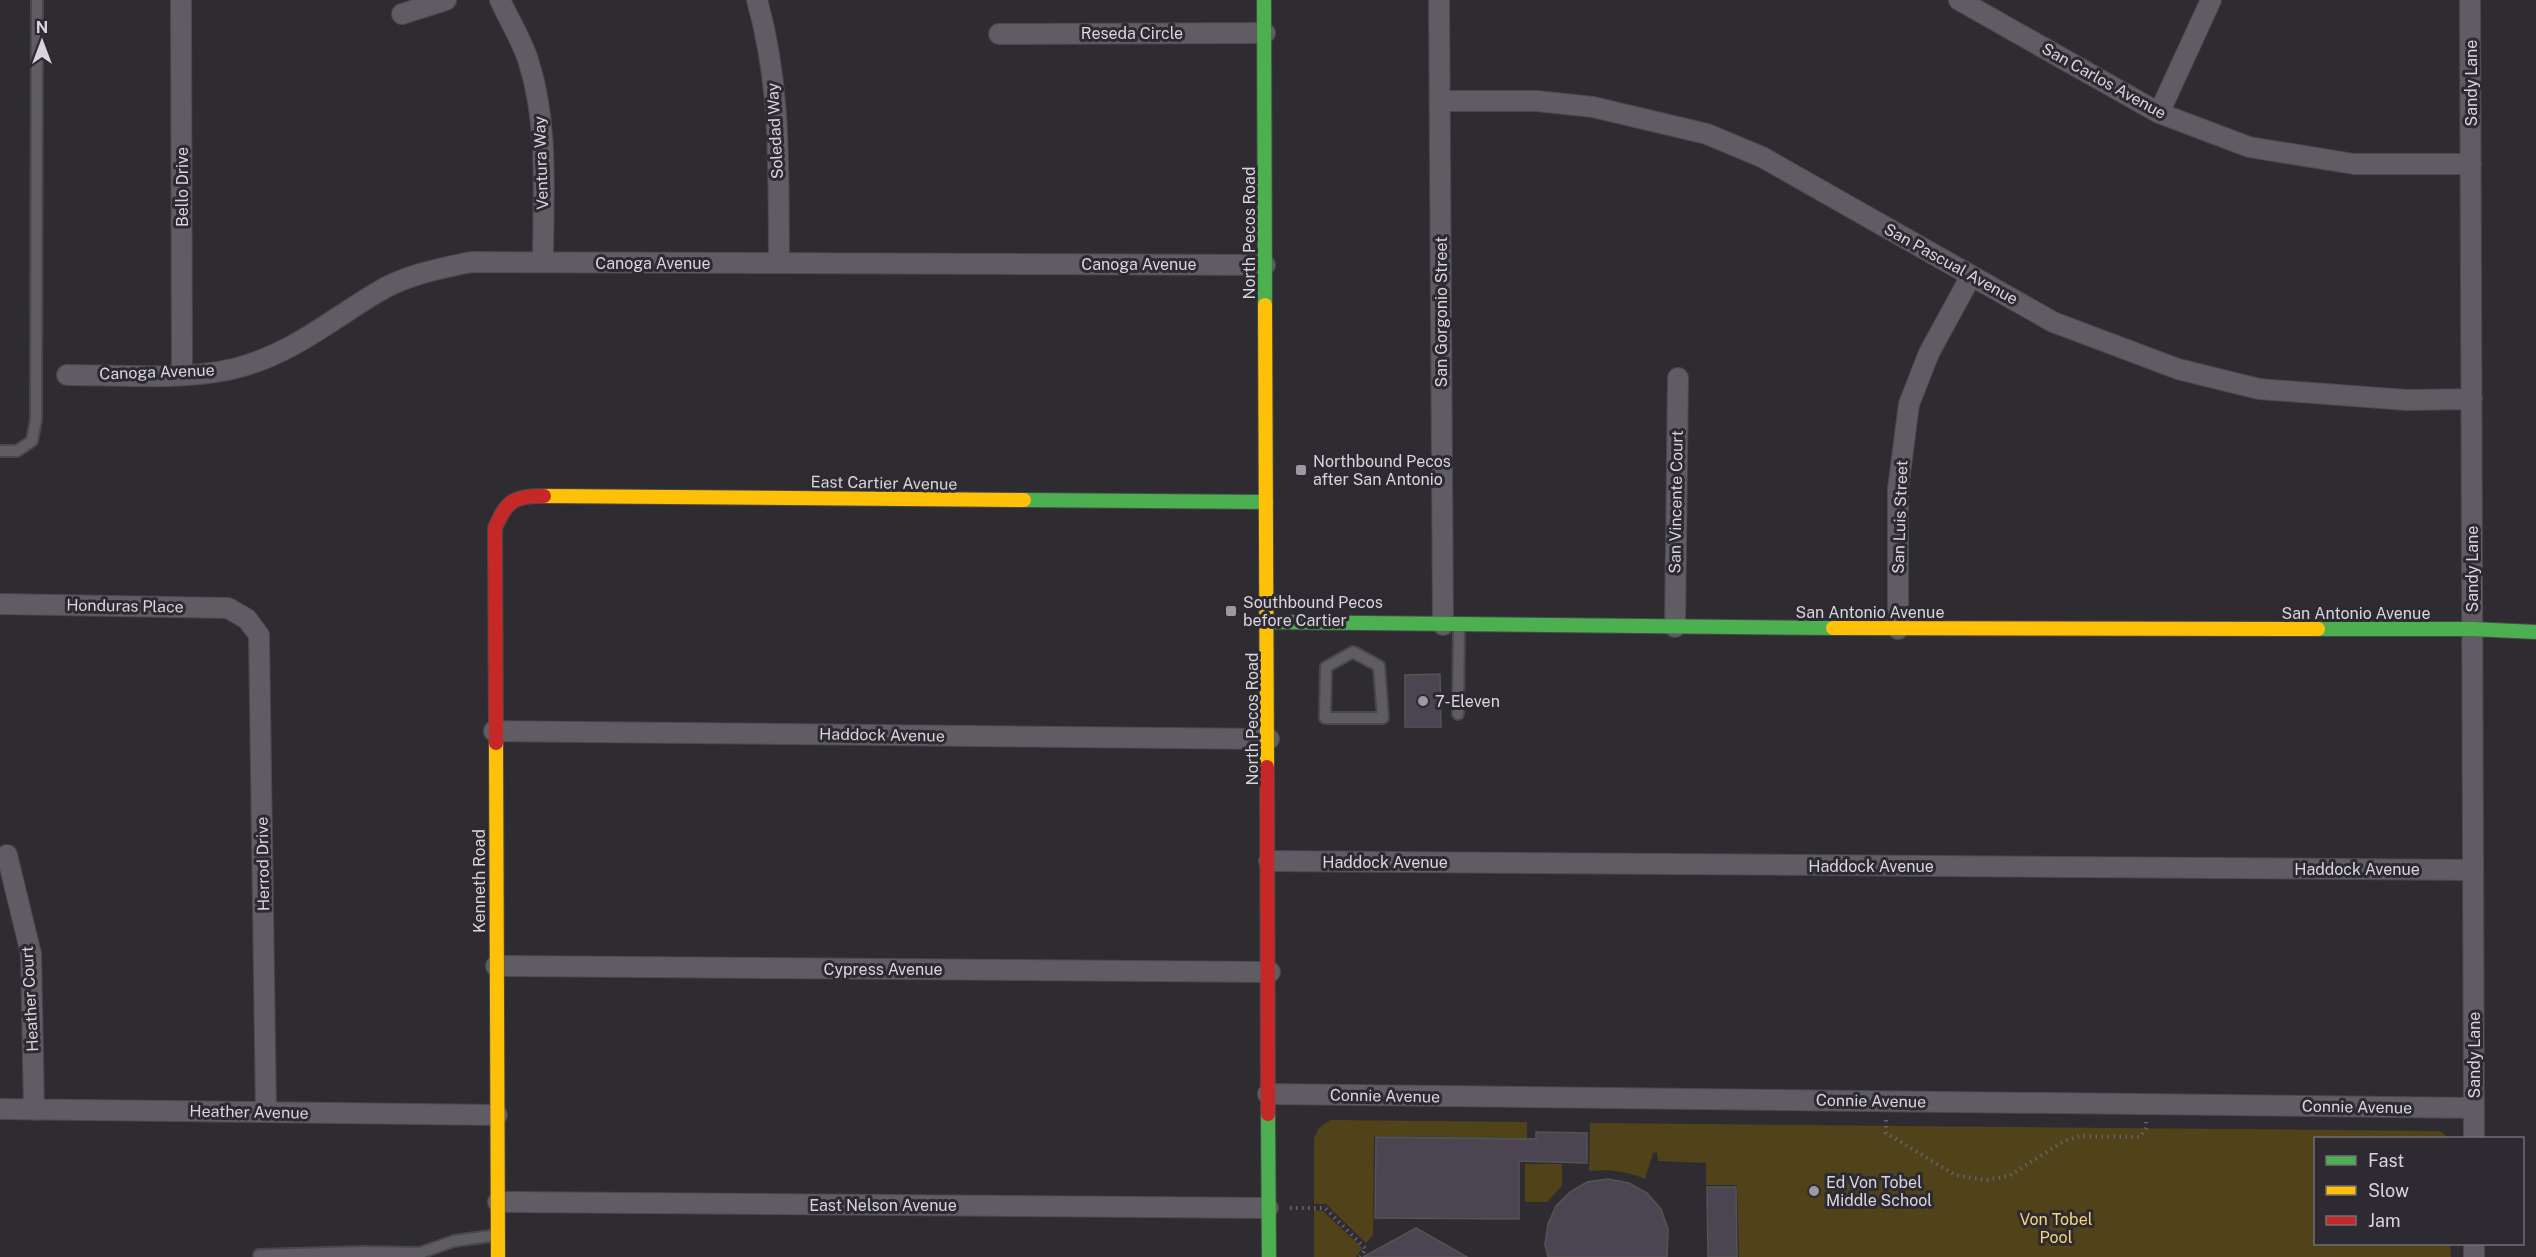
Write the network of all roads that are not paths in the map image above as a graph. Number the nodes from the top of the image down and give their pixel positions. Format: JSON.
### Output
{"nodes":[{"id":1,"x":37,"y":0,"type":"edge"},
{"id":2,"x":181,"y":0,"type":"edge"},
{"id":3,"x":446,"y":0,"type":"edge"},
{"id":4,"x":500,"y":0,"type":"edge"},
{"id":5,"x":757,"y":0,"type":"edge"},
{"id":6,"x":1264,"y":0,"type":"edge"},
{"id":7,"x":1439,"y":0,"type":"edge"},
{"id":8,"x":1959,"y":0,"type":"edge"},
{"id":9,"x":2211,"y":0,"type":"edge"},
{"id":10,"x":2470,"y":0,"type":"edge"},
{"id":11,"x":402,"y":14,"type":"dead end"},
{"id":12,"x":1265,"y":33,"type":"junction"},
{"id":13,"x":999,"y":34,"type":"dead end"},
{"id":14,"x":1440,"y":101,"type":"junction"},
{"id":15,"x":2159,"y":113,"type":"junction"},
{"id":16,"x":2471,"y":164,"type":"junction"},
{"id":17,"x":543,"y":262,"type":"junction"},
{"id":18,"x":779,"y":263,"type":"junction"},
{"id":19,"x":1265,"y":265,"type":"junction"},
{"id":20,"x":1971,"y":276,"type":"junction"},
{"id":21,"x":67,"y":375,"type":"dead end"},
{"id":22,"x":182,"y":375,"type":"junction"},
{"id":23,"x":1678,"y":378,"type":"dead end"},
{"id":24,"x":2472,"y":399,"type":"junction"},
{"id":25,"x":0,"y":451,"type":"edge"},
{"id":26,"x":1266,"y":502,"type":"junction"},
{"id":27,"x":504,"y":506,"type":"joint"},
{"id":28,"x":0,"y":604,"type":"edge"},
{"id":29,"x":247,"y":619,"type":"joint"},
{"id":30,"x":1268,"y":622,"type":"junction"},
{"id":31,"x":1451,"y":625,"type":"junction"},
{"id":32,"x":1675,"y":627,"type":"junction"},
{"id":33,"x":1898,"y":629,"type":"junction"},
{"id":34,"x":2472,"y":629,"type":"junction"},
{"id":35,"x":2536,"y":632,"type":"edge"},
{"id":36,"x":1353,"y":638,"type":"junction"},
{"id":37,"x":1458,"y":714,"type":"dead end"},
{"id":38,"x":494,"y":731,"type":"junction"},
{"id":39,"x":1269,"y":739,"type":"junction"},
{"id":40,"x":7,"y":855,"type":"dead end"},
{"id":41,"x":1269,"y":861,"type":"junction"},
{"id":42,"x":2473,"y":870,"type":"junction"},
{"id":43,"x":496,"y":966,"type":"junction"},
{"id":44,"x":1270,"y":972,"type":"junction"},
{"id":45,"x":1268,"y":1094,"type":"junction"},
{"id":46,"x":2474,"y":1108,"type":"junction"},
{"id":47,"x":0,"y":1109,"type":"edge"},
{"id":48,"x":34,"y":1110,"type":"junction"},
{"id":49,"x":266,"y":1112,"type":"junction"},
{"id":50,"x":497,"y":1115,"type":"junction"},
{"id":51,"x":2474,"y":1137,"type":"edge"},
{"id":52,"x":498,"y":1202,"type":"junction"},
{"id":53,"x":1268,"y":1208,"type":"junction"},
{"id":54,"x":498,"y":1235,"type":"junction"},
{"id":55,"x":259,"y":1255,"type":"dead end"},
{"id":56,"x":362,"y":1255,"type":"edge"},
{"id":57,"x":420,"y":1255,"type":"edge"},
{"id":58,"x":498,"y":1257,"type":"edge"},
{"id":59,"x":1269,"y":1257,"type":"edge"}],
"edges":[{"from":1,"to":25,"type":"lane"},
{"from":2,"to":22,"type":"street","name":"Bello Drive"},
{"from":3,"to":11,"type":"street"},
{"from":4,"to":17,"type":"street","name":"Ventura Way"},
{"from":5,"to":18,"type":"street","name":"Soledad Way"},
{"from":6,"to":12,"type":"street","name":"North Pecos Road"},
{"from":7,"to":14,"type":"street","name":"San Gorgonio Street"},
{"from":8,"to":15,"type":"street","name":"San Carlos Avenue"},
{"from":9,"to":15,"type":"street"},
{"from":10,"to":16,"type":"street","name":"Sandy Lane"},
{"from":12,"to":13,"type":"street","name":"Reseda Circle"},
{"from":12,"to":19,"type":"street","name":"North Pecos Road"},
{"from":14,"to":20,"type":"street","name":"San Pascual Avenue"},
{"from":14,"to":31,"type":"street","name":"San Gorgonio Street"},
{"from":15,"to":16,"type":"street","name":"San Carlos Avenue"},
{"from":16,"to":24,"type":"street","name":"Sandy Lane"},
{"from":17,"to":18,"type":"street","name":"Canoga Avenue"},
{"from":17,"to":22,"type":"street","name":"Canoga Avenue"},
{"from":18,"to":19,"type":"street","name":"Canoga Avenue"},
{"from":19,"to":26,"type":"street","name":"North Pecos Road"},
{"from":20,"to":24,"type":"street","name":"San Pascual Avenue"},
{"from":20,"to":33,"type":"street","name":"San Luis Street"},
{"from":21,"to":22,"type":"street","name":"Canoga Avenue"},
{"from":23,"to":32,"type":"street","name":"San Vincente Court"},
{"from":24,"to":34,"type":"street","name":"Sandy Lane"},
{"from":26,"to":27,"type":"street","name":"East Cartier Avenue"},
{"from":26,"to":30,"type":"street","name":"North Pecos Road"},
{"from":27,"to":38,"type":"street","name":"Kenneth Road"},
{"from":28,"to":29,"type":"street","name":"Honduras Place"},
{"from":29,"to":49,"type":"street","name":"Herrod Drive"},
{"from":30,"to":36,"type":"street","name":"San Antonio Avenue"},
{"from":30,"to":39,"type":"street","name":"North Pecos Road"},
{"from":31,"to":32,"type":"street","name":"San Antonio Avenue"},
{"from":31,"to":36,"type":"street","name":"San Antonio Avenue"},
{"from":31,"to":37,"type":"lane"},
{"from":32,"to":33,"type":"street","name":"San Antonio Avenue"},
{"from":33,"to":34,"type":"street","name":"San Antonio Avenue"},
{"from":34,"to":35,"type":"street"},
{"from":34,"to":42,"type":"street","name":"Sandy Lane"},
{"from":36,"to":36,"type":"lane"},
{"from":38,"to":39,"type":"street","name":"Haddock Avenue"},
{"from":38,"to":43,"type":"street","name":"Kenneth Road"},
{"from":39,"to":41,"type":"street","name":"North Pecos Road"},
{"from":40,"to":48,"type":"street","name":"Heather Court"},
{"from":41,"to":42,"type":"street","name":"Haddock Avenue"},
{"from":41,"to":44,"type":"street","name":"North Pecos Road"},
{"from":42,"to":46,"type":"street","name":"Sandy Lane"},
{"from":43,"to":44,"type":"street","name":"Cypress Avenue"},
{"from":43,"to":50,"type":"street","name":"Kenneth Road"},
{"from":44,"to":45,"type":"street","name":"North Pecos Road"},
{"from":45,"to":46,"type":"street","name":"Connie Avenue"},
{"from":45,"to":53,"type":"street","name":"North Pecos Road"},
{"from":46,"to":51,"type":"street","name":"Sandy Lane"},
{"from":47,"to":48,"type":"street","name":"Heather Avenue"},
{"from":48,"to":49,"type":"street","name":"Heather Avenue"},
{"from":49,"to":50,"type":"street","name":"Heather Avenue"},
{"from":50,"to":52,"type":"street","name":"Kenneth Road"},
{"from":52,"to":53,"type":"street","name":"East Nelson Avenue"},
{"from":52,"to":54,"type":"street","name":"Kenneth Road"},
{"from":53,"to":59,"type":"street","name":"North Pecos Road"},
{"from":54,"to":57,"type":"lane"},
{"from":54,"to":58,"type":"street","name":"Kenneth Road"},
{"from":55,"to":56,"type":"lane"},
{"from":56,"to":57,"type":"lane"}]}
